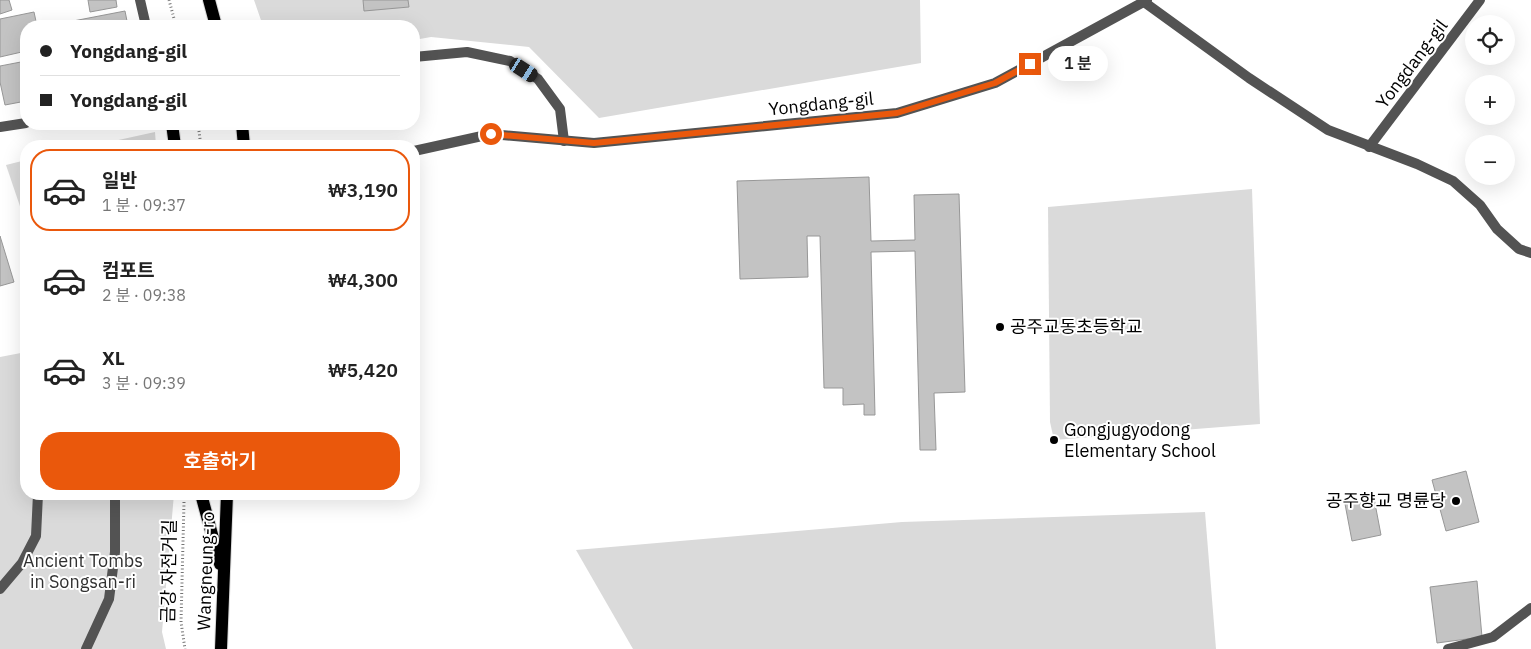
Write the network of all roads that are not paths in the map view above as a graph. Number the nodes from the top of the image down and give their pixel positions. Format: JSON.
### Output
{"nodes":[{"id":1,"x":140,"y":0,"type":"edge"},
{"id":2,"x":209,"y":0,"type":"edge"},
{"id":3,"x":1480,"y":0,"type":"edge"},
{"id":4,"x":1145,"y":1,"type":"edge"},
{"id":5,"x":145,"y":20,"type":"edge"},
{"id":6,"x":214,"y":20,"type":"edge"},
{"id":7,"x":420,"y":57,"type":"edge"},
{"id":8,"x":20,"y":124,"type":"edge"},
{"id":9,"x":2,"y":126,"type":"edge"},
{"id":10,"x":564,"y":141,"type":"junction"},
{"id":11,"x":1369,"y":147,"type":"junction"},
{"id":12,"x":420,"y":150,"type":"edge"},
{"id":13,"x":1531,"y":253,"type":"edge"},
{"id":14,"x":38,"y":500,"type":"edge"},
{"id":15,"x":115,"y":500,"type":"edge"},
{"id":16,"x":203,"y":500,"type":"edge"},
{"id":17,"x":227,"y":500,"type":"edge"},
{"id":18,"x":223,"y":577,"type":"junction"},
{"id":19,"x":0,"y":589,"type":"edge"},
{"id":20,"x":1531,"y":608,"type":"edge"},
{"id":21,"x":86,"y":649,"type":"edge"},
{"id":22,"x":221,"y":649,"type":"edge"},
{"id":23,"x":1448,"y":649,"type":"edge"}],
"edges":[{"from":1,"to":5,"type":"street"},
{"from":2,"to":6,"type":"main road"},
{"from":3,"to":11,"type":"street","name":"Yongdang-gil"},
{"from":4,"to":10,"type":"street","name":"Yongdang-gil"},
{"from":4,"to":11,"type":"street"},
{"from":7,"to":10,"type":"street"},
{"from":8,"to":9,"type":"street"},
{"from":10,"to":12,"type":"street","name":"Yongdang-gil"},
{"from":11,"to":13,"type":"street"},
{"from":14,"to":19,"type":"street"},
{"from":15,"to":21,"type":"street"},
{"from":16,"to":18,"type":"main road"},
{"from":17,"to":18,"type":"main road","name":"Wangneung-ro"},
{"from":18,"to":22,"type":"main road","name":"Wangneung-ro"},
{"from":20,"to":23,"type":"street"}]}
